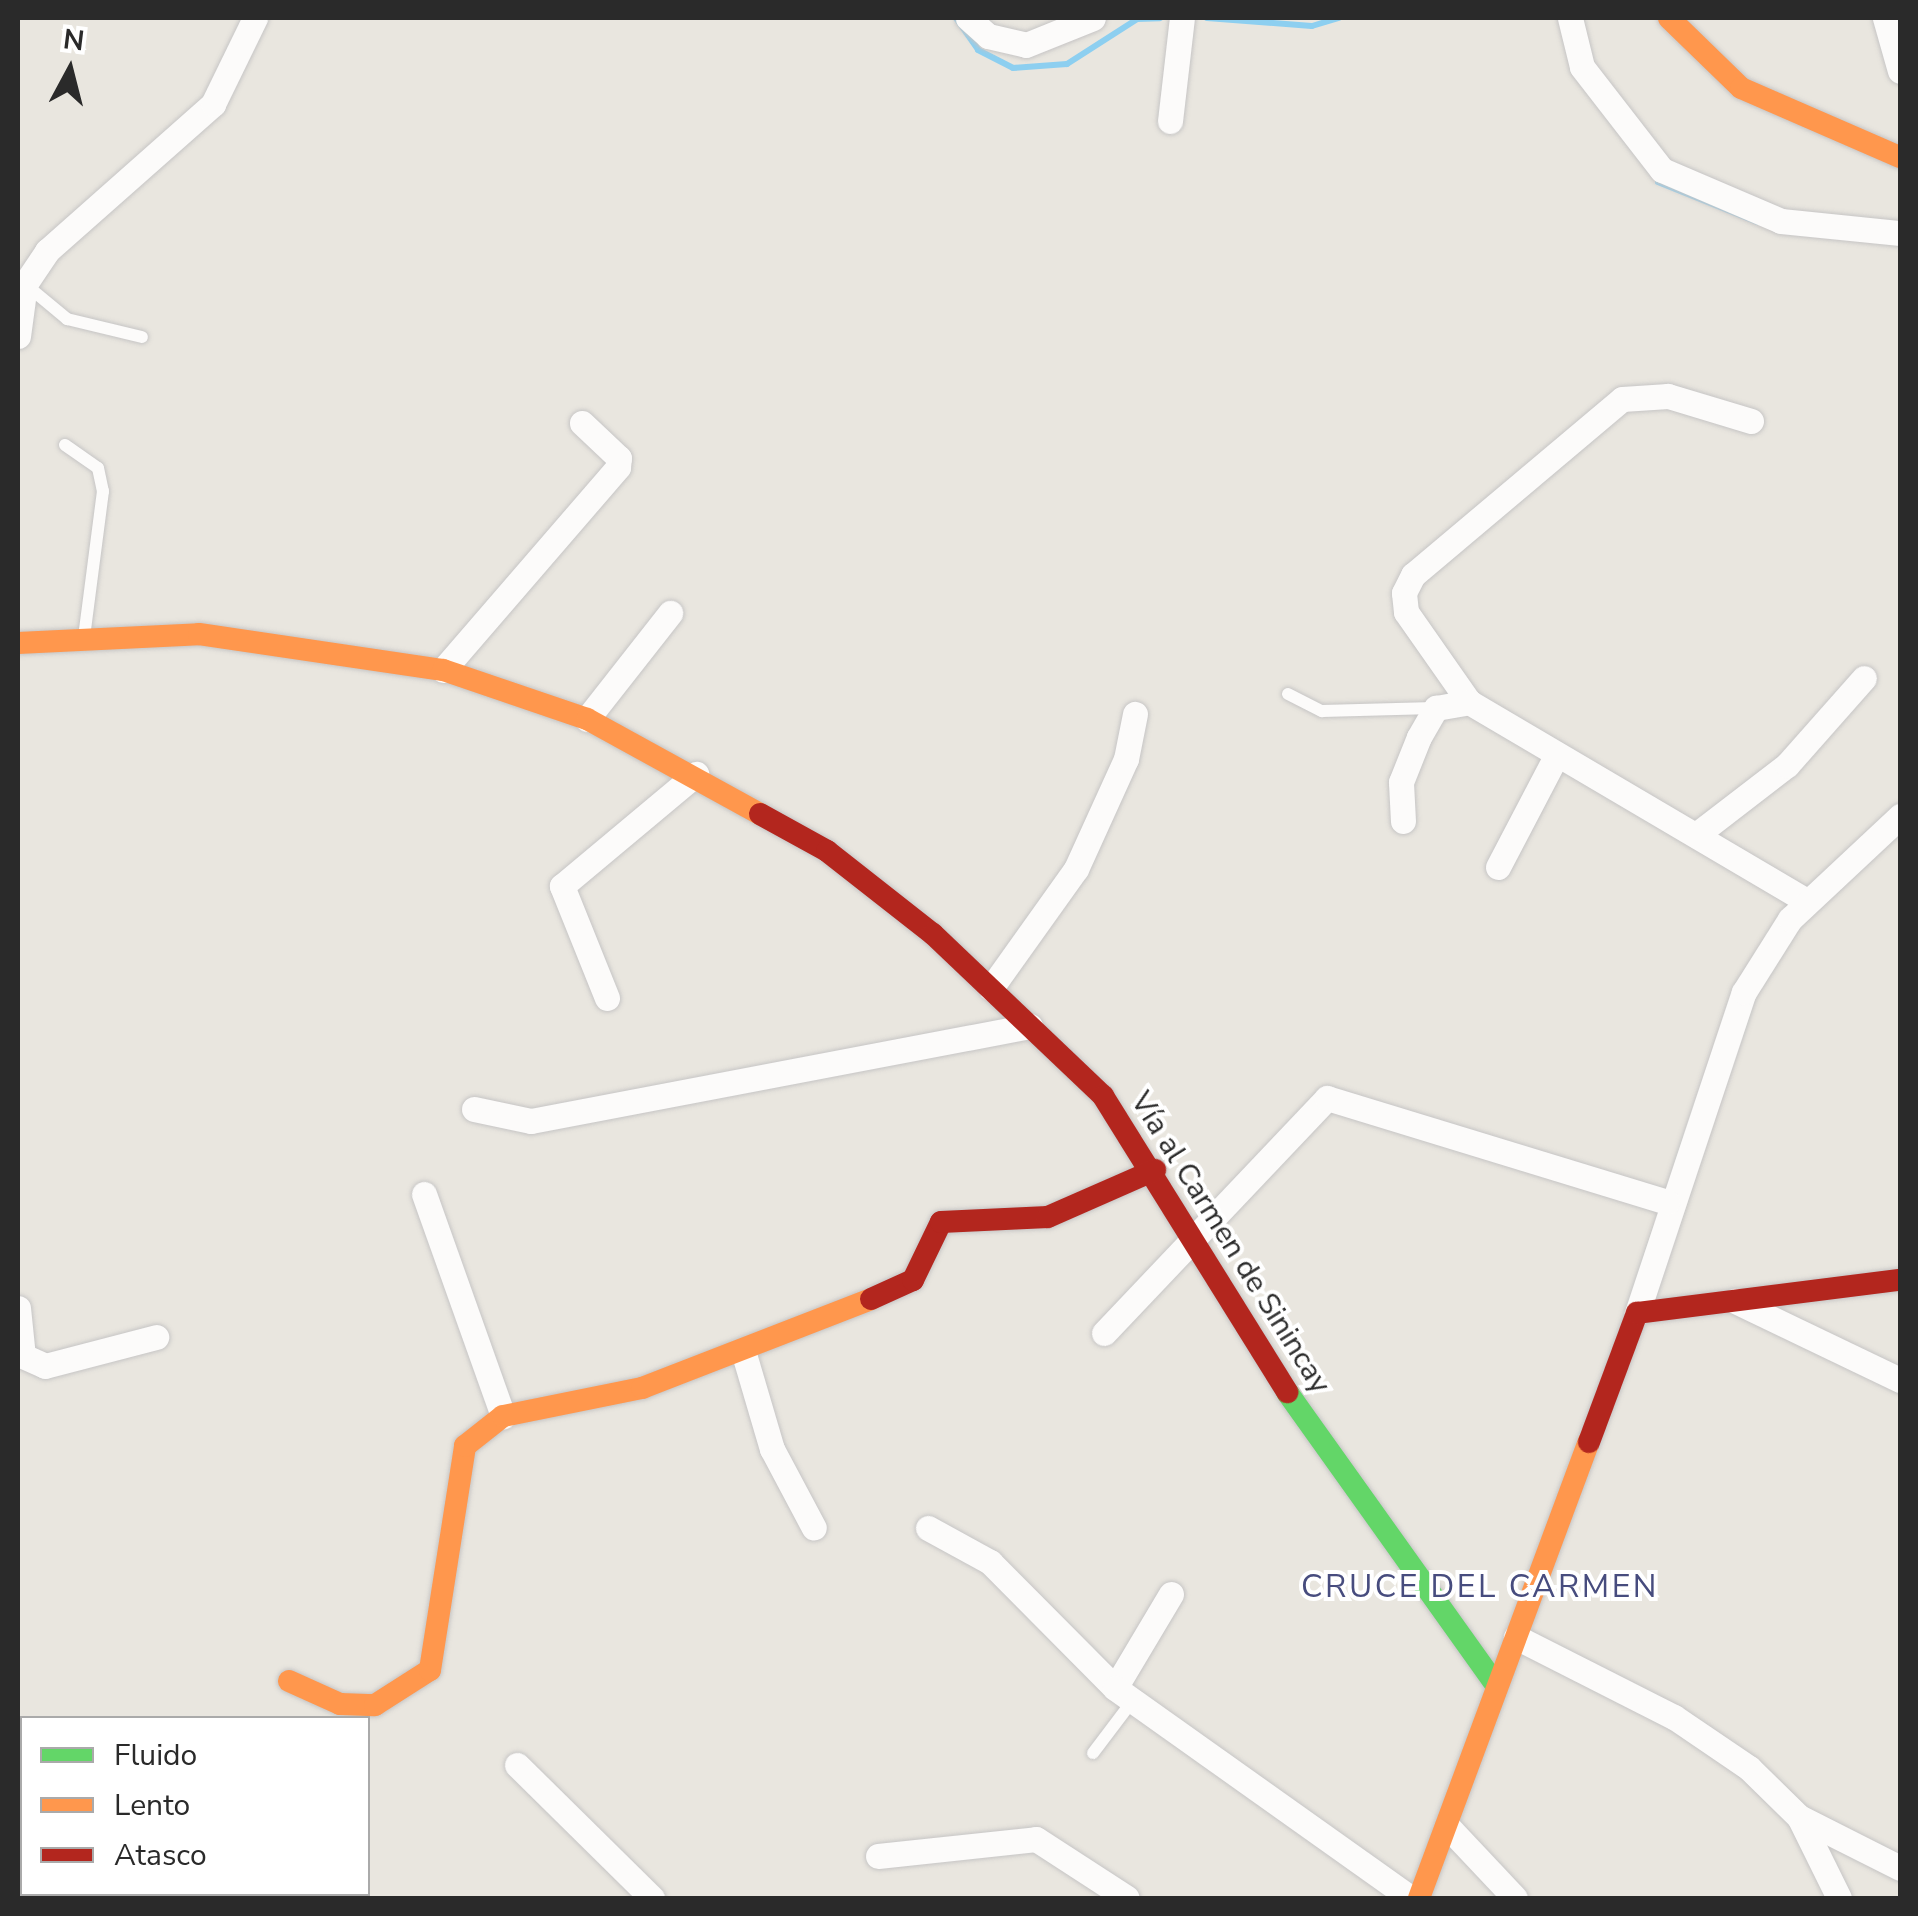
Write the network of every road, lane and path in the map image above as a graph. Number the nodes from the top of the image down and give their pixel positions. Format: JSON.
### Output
{"nodes":[{"id":1,"x":255,"y":18,"type":"edge"},
{"id":2,"x":968,"y":18,"type":"edge"},
{"id":3,"x":1093,"y":18,"type":"edge"},
{"id":4,"x":1182,"y":18,"type":"edge"},
{"id":5,"x":1570,"y":18,"type":"edge"},
{"id":6,"x":1669,"y":18,"type":"edge"},
{"id":7,"x":1885,"y":18,"type":"edge"},
{"id":8,"x":1900,"y":72,"type":"edge"},
{"id":9,"x":1170,"y":121,"type":"dead end"},
{"id":10,"x":1900,"y":157,"type":"edge"},
{"id":11,"x":1900,"y":234,"type":"edge"},
{"id":12,"x":26,"y":284,"type":"junction"},
{"id":13,"x":18,"y":336,"type":"edge"},
{"id":14,"x":142,"y":338,"type":"dead end"},
{"id":15,"x":1752,"y":421,"type":"dead end"},
{"id":16,"x":582,"y":423,"type":"dead end"},
{"id":17,"x":64,"y":444,"type":"dead end"},
{"id":18,"x":670,"y":614,"type":"dead end"},
{"id":19,"x":84,"y":640,"type":"junction"},
{"id":20,"x":18,"y":643,"type":"edge"},
{"id":21,"x":443,"y":670,"type":"junction"},
{"id":22,"x":1864,"y":678,"type":"dead end"},
{"id":23,"x":1288,"y":694,"type":"dead end"},
{"id":24,"x":1469,"y":702,"type":"junction"},
{"id":25,"x":1436,"y":708,"type":"junction"},
{"id":26,"x":1135,"y":714,"type":"dead end"},
{"id":27,"x":587,"y":718,"type":"junction"},
{"id":28,"x":1556,"y":756,"type":"junction"},
{"id":29,"x":696,"y":774,"type":"junction"},
{"id":30,"x":1900,"y":816,"type":"edge"},
{"id":31,"x":1404,"y":821,"type":"dead end"},
{"id":32,"x":1696,"y":835,"type":"junction"},
{"id":33,"x":1498,"y":867,"type":"dead end"},
{"id":34,"x":1806,"y":901,"type":"junction"},
{"id":35,"x":990,"y":988,"type":"junction"},
{"id":36,"x":607,"y":998,"type":"dead end"},
{"id":37,"x":1030,"y":1026,"type":"junction"},
{"id":38,"x":474,"y":1108,"type":"dead end"},
{"id":39,"x":1155,"y":1170,"type":"junction"},
{"id":40,"x":424,"y":1194,"type":"dead end"},
{"id":41,"x":1667,"y":1202,"type":"junction"},
{"id":42,"x":1198,"y":1242,"type":"junction"},
{"id":43,"x":1900,"y":1280,"type":"edge"},
{"id":44,"x":1730,"y":1299,"type":"junction"},
{"id":45,"x":18,"y":1308,"type":"edge"},
{"id":46,"x":1636,"y":1313,"type":"junction"},
{"id":47,"x":1104,"y":1334,"type":"dead end"},
{"id":48,"x":156,"y":1338,"type":"dead end"},
{"id":49,"x":744,"y":1354,"type":"junction"},
{"id":50,"x":1900,"y":1380,"type":"edge"},
{"id":51,"x":503,"y":1416,"type":"junction"},
{"id":52,"x":814,"y":1528,"type":"dead end"},
{"id":53,"x":928,"y":1528,"type":"dead end"},
{"id":54,"x":1171,"y":1594,"type":"dead end"},
{"id":55,"x":1516,"y":1637,"type":"junction"},
{"id":56,"x":289,"y":1680,"type":"dead end"},
{"id":57,"x":1496,"y":1685,"type":"junction"},
{"id":58,"x":1123,"y":1696,"type":"junction"},
{"id":59,"x":1093,"y":1754,"type":"dead end"},
{"id":60,"x":517,"y":1764,"type":"dead end"},
{"id":61,"x":1800,"y":1818,"type":"junction"},
{"id":62,"x":1449,"y":1828,"type":"junction"},
{"id":63,"x":878,"y":1856,"type":"dead end"},
{"id":64,"x":1900,"y":1868,"type":"edge"},
{"id":65,"x":652,"y":1898,"type":"edge"},
{"id":66,"x":1127,"y":1898,"type":"edge"},
{"id":67,"x":1411,"y":1898,"type":"edge"},
{"id":68,"x":1419,"y":1898,"type":"edge"},
{"id":69,"x":1516,"y":1898,"type":"edge"},
{"id":70,"x":1838,"y":1898,"type":"edge"}],
"edges":[{"from":1,"to":12,"type":"street"},
{"from":2,"to":3,"type":"street"},
{"from":4,"to":9,"type":"street"},
{"from":5,"to":11,"type":"street"},
{"from":6,"to":10,"type":"street"},
{"from":7,"to":8,"type":"street"},
{"from":12,"to":13,"type":"street"},
{"from":12,"to":14,"type":"lane"},
{"from":15,"to":24,"type":"street"},
{"from":16,"to":21,"type":"street"},
{"from":17,"to":19,"type":"lane"},
{"from":18,"to":27,"type":"street"},
{"from":19,"to":20,"type":"street","name":"Vía al Carmen de Sinincay"},
{"from":19,"to":21,"type":"street","name":"Vía al Carmen de Sinincay"},
{"from":21,"to":27,"type":"street","name":"Vía al Carmen de Sinincay"},
{"from":22,"to":32,"type":"street"},
{"from":23,"to":25,"type":"lane"},
{"from":24,"to":25,"type":"street"},
{"from":24,"to":28,"type":"street"},
{"from":25,"to":31,"type":"street"},
{"from":26,"to":35,"type":"street"},
{"from":27,"to":29,"type":"street","name":"Vía al Carmen de Sinincay"},
{"from":28,"to":32,"type":"street"},
{"from":28,"to":33,"type":"street"},
{"from":29,"to":35,"type":"street","name":"Vía al Carmen de Sinincay"},
{"from":29,"to":36,"type":"street"},
{"from":30,"to":34,"type":"street"},
{"from":32,"to":34,"type":"street"},
{"from":34,"to":41,"type":"street"},
{"from":35,"to":37,"type":"street","name":"Vía al Carmen de Sinincay"},
{"from":37,"to":38,"type":"street"},
{"from":37,"to":39,"type":"street","name":"Vía al Carmen de Sinincay"},
{"from":39,"to":42,"type":"street","name":"Vía al Carmen de Sinincay"},
{"from":39,"to":49,"type":"street"},
{"from":40,"to":51,"type":"street"},
{"from":41,"to":42,"type":"street"},
{"from":41,"to":46,"type":"street"},
{"from":42,"to":47,"type":"street"},
{"from":42,"to":57,"type":"street","name":"Vía al Carmen de Sinincay"},
{"from":43,"to":44,"type":"street"},
{"from":44,"to":46,"type":"street"},
{"from":44,"to":50,"type":"street"},
{"from":45,"to":48,"type":"street"},
{"from":46,"to":55,"type":"street"},
{"from":49,"to":51,"type":"street"},
{"from":49,"to":52,"type":"street"},
{"from":51,"to":56,"type":"street"},
{"from":53,"to":58,"type":"street"},
{"from":54,"to":58,"type":"street"},
{"from":55,"to":57,"type":"street"},
{"from":55,"to":61,"type":"street"},
{"from":57,"to":62,"type":"street"},
{"from":58,"to":59,"type":"lane"},
{"from":58,"to":67,"type":"street"},
{"from":60,"to":65,"type":"street"},
{"from":61,"to":64,"type":"street"},
{"from":61,"to":70,"type":"street"},
{"from":62,"to":68,"type":"street"},
{"from":62,"to":69,"type":"street"},
{"from":63,"to":66,"type":"street"}]}
